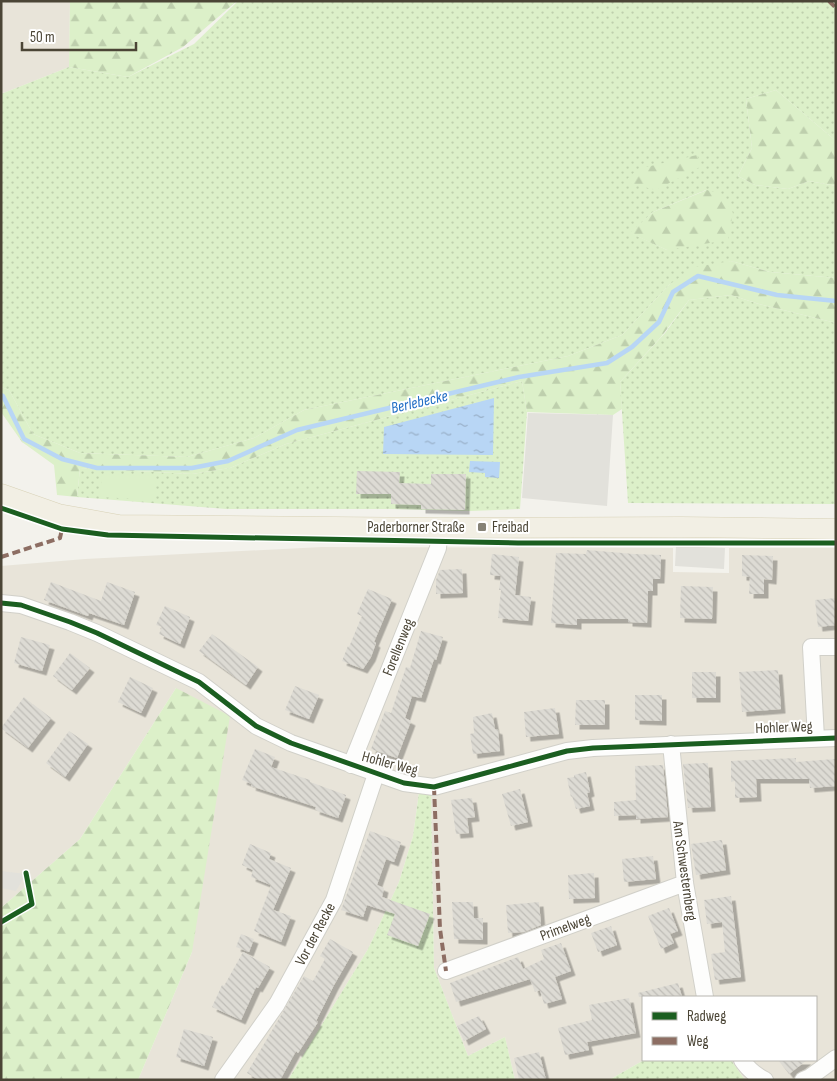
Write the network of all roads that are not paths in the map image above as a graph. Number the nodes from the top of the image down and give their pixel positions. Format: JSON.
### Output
{"nodes":[{"id":1,"x":1,"y":494,"type":"edge"},
{"id":2,"x":440,"y":528,"type":"junction"},
{"id":3,"x":836,"y":529,"type":"edge"},
{"id":4,"x":1,"y":603,"type":"edge"},
{"id":5,"x":836,"y":647,"type":"edge"},
{"id":6,"x":816,"y":738,"type":"junction"},
{"id":7,"x":836,"y":738,"type":"edge"},
{"id":8,"x":671,"y":744,"type":"junction"},
{"id":9,"x":351,"y":765,"type":"junction"},
{"id":10,"x":376,"y":774,"type":"junction"},
{"id":11,"x":685,"y":883,"type":"junction"},
{"id":12,"x":446,"y":970,"type":"dead end"},
{"id":13,"x":705,"y":996,"type":"edge"},
{"id":14,"x":836,"y":1058,"type":"edge"},
{"id":15,"x":743,"y":1061,"type":"edge"},
{"id":16,"x":223,"y":1080,"type":"edge"},
{"id":17,"x":765,"y":1080,"type":"edge"},
{"id":18,"x":803,"y":1080,"type":"edge"}],
"edges":[{"from":1,"to":2,"type":"main road","name":"Paderborner Straße"},
{"from":2,"to":3,"type":"main road","name":"Paderborner Straße"},
{"from":2,"to":9,"type":"street","name":"Forellenweg"},
{"from":4,"to":9,"type":"street","name":"Hohler Weg"},
{"from":5,"to":6,"type":"street","name":"Hohler Weg"},
{"from":6,"to":7,"type":"street","name":"Hohler Weg"},
{"from":6,"to":8,"type":"street","name":"Hohler Weg"},
{"from":8,"to":10,"type":"street","name":"Hohler Weg"},
{"from":8,"to":11,"type":"street","name":"Am Schwesternberg"},
{"from":9,"to":10,"type":"street","name":"Hohler Weg"},
{"from":10,"to":16,"type":"street","name":"Vor der Recke"},
{"from":11,"to":12,"type":"street","name":"Primelweg"},
{"from":11,"to":13,"type":"street","name":"Am Schwesternberg"},
{"from":14,"to":18,"type":"street"},
{"from":15,"to":17,"type":"street"}]}
